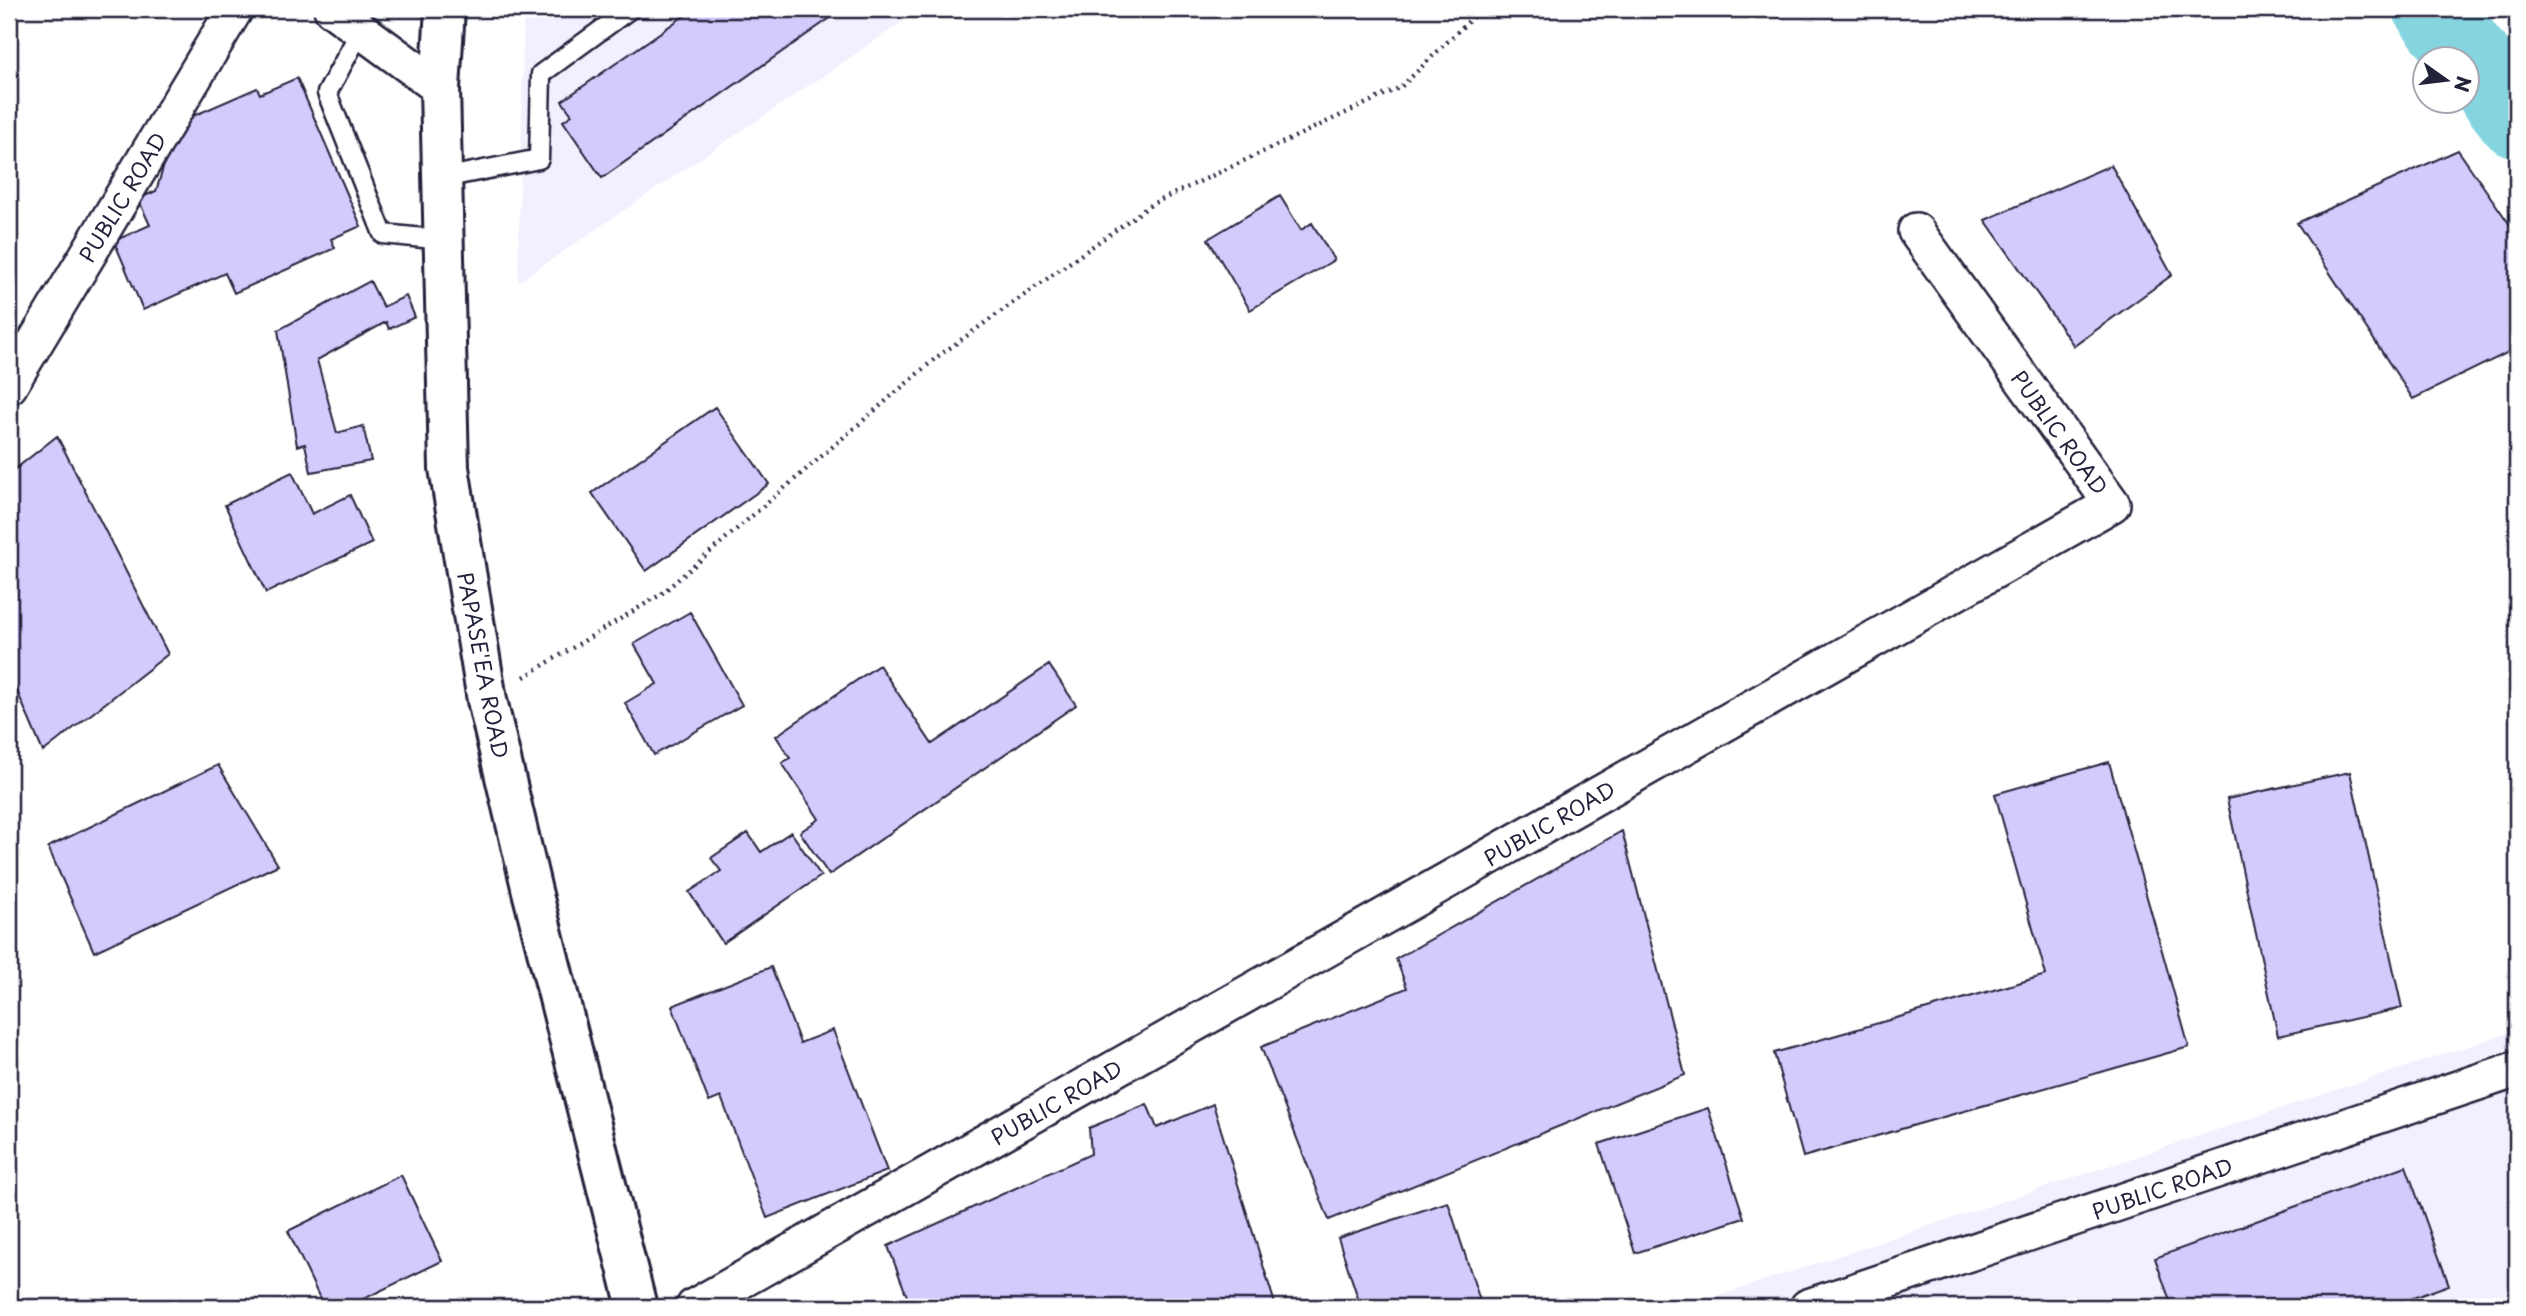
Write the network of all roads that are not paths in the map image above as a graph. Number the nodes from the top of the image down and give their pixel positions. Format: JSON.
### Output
{"nodes":[{"id":1,"x":235,"y":9,"type":"edge"},
{"id":2,"x":332,"y":9,"type":"edge"},
{"id":3,"x":445,"y":9,"type":"edge"},
{"id":4,"x":630,"y":9,"type":"edge"},
{"id":5,"x":361,"y":30,"type":"junction"},
{"id":6,"x":440,"y":88,"type":"junction"},
{"id":7,"x":443,"y":178,"type":"junction"},
{"id":8,"x":1916,"y":231,"type":"dead end"},
{"id":9,"x":444,"y":240,"type":"junction"},
{"id":10,"x":9,"y":386,"type":"edge"},
{"id":11,"x":2517,"y":1069,"type":"edge"},
{"id":12,"x":637,"y":1307,"type":"edge"},
{"id":13,"x":694,"y":1307,"type":"edge"},
{"id":14,"x":1808,"y":1307,"type":"edge"}],
"edges":[{"from":1,"to":10,"type":"street","name":"PUBLIC ROAD"},
{"from":2,"to":5,"type":"street"},
{"from":3,"to":6,"type":"main road","name":"PAPASE'EA ROAD"},
{"from":4,"to":7,"type":"lane"},
{"from":5,"to":6,"type":"street"},
{"from":5,"to":9,"type":"lane"},
{"from":6,"to":7,"type":"main road","name":"PAPASE'EA ROAD"},
{"from":7,"to":9,"type":"main road","name":"PAPASE'EA ROAD"},
{"from":8,"to":13,"type":"street","name":"PUBLIC ROAD"},
{"from":9,"to":12,"type":"main road","name":"PAPASE'EA ROAD"},
{"from":11,"to":14,"type":"street","name":"PUBLIC ROAD"}]}
